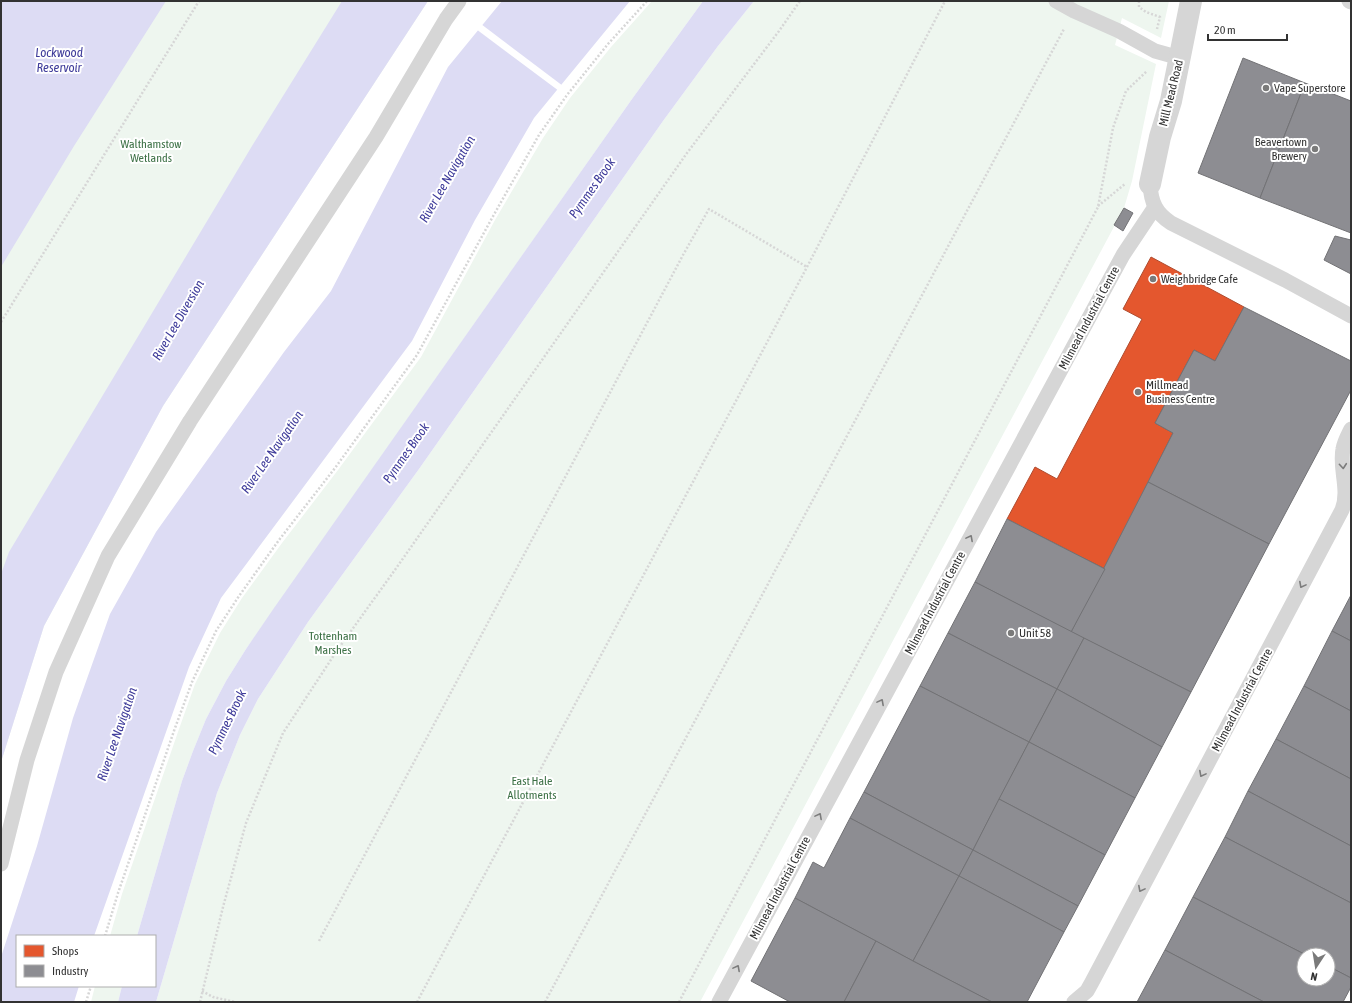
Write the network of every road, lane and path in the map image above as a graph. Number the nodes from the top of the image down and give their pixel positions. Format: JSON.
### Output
{"nodes":[{"id":1,"x":200,"y":1,"type":"edge"},
{"id":2,"x":458,"y":1,"type":"edge"},
{"id":3,"x":646,"y":1,"type":"edge"},
{"id":4,"x":800,"y":1,"type":"edge"},
{"id":5,"x":945,"y":1,"type":"edge"},
{"id":6,"x":1056,"y":1,"type":"edge"},
{"id":7,"x":1139,"y":1,"type":"edge"},
{"id":8,"x":1191,"y":1,"type":"edge"},
{"id":9,"x":1074,"y":11,"type":"junction"},
{"id":10,"x":1155,"y":34,"type":"dead end"},
{"id":11,"x":1155,"y":51,"type":"junction"},
{"id":12,"x":1180,"y":58,"type":"junction"},
{"id":13,"x":1127,"y":183,"type":"dead end"},
{"id":14,"x":1150,"y":184,"type":"joint"},
{"id":15,"x":1098,"y":207,"type":"junction"},
{"id":16,"x":1155,"y":207,"type":"junction"},
{"id":17,"x":807,"y":267,"type":"junction"},
{"id":18,"x":1351,"y":316,"type":"edge"},
{"id":19,"x":1,"y":322,"type":"edge"},
{"id":20,"x":1351,"y":429,"type":"edge"},
{"id":21,"x":1,"y":864,"type":"edge"},
{"id":22,"x":105,"y":935,"type":"edge"},
{"id":23,"x":320,"y":941,"type":"dead end"},
{"id":24,"x":91,"y":987,"type":"edge"},
{"id":25,"x":202,"y":991,"type":"junction"},
{"id":26,"x":86,"y":1002,"type":"edge"},
{"id":27,"x":200,"y":1002,"type":"edge"},
{"id":28,"x":233,"y":1002,"type":"edge"},
{"id":29,"x":417,"y":1002,"type":"edge"},
{"id":30,"x":545,"y":1002,"type":"edge"},
{"id":31,"x":679,"y":1002,"type":"edge"},
{"id":32,"x":719,"y":1002,"type":"edge"},
{"id":33,"x":1074,"y":1002,"type":"edge"}],
"edges":[{"from":1,"to":19,"type":"path"},
{"from":2,"to":21,"type":"lane"},
{"from":3,"to":22,"type":"path"},
{"from":4,"to":25,"type":"path"},
{"from":5,"to":17,"type":"path"},
{"from":6,"to":9,"type":"lane"},
{"from":7,"to":10,"type":"path"},
{"from":8,"to":12,"type":"street","name":"Mill Mead Road"},
{"from":9,"to":11,"type":"lane"},
{"from":9,"to":30,"type":"path"},
{"from":11,"to":12,"type":"lane"},
{"from":11,"to":15,"type":"path"},
{"from":12,"to":14,"type":"street","name":"Mill Mead Road"},
{"from":13,"to":15,"type":"path"},
{"from":14,"to":16,"type":"lane"},
{"from":15,"to":31,"type":"path"},
{"from":16,"to":18,"type":"lane"},
{"from":32,"to":16,"type":"lane","name":"Milmead Industrial Centre","one_way":true},
{"from":17,"to":23,"type":"path"},
{"from":17,"to":29,"type":"path"},
{"from":20,"to":33,"type":"lane","name":"Milmead Industrial Centre","one_way":true},
{"from":24,"to":26,"type":"path"},
{"from":25,"to":27,"type":"path"},
{"from":25,"to":28,"type":"path"}]}
